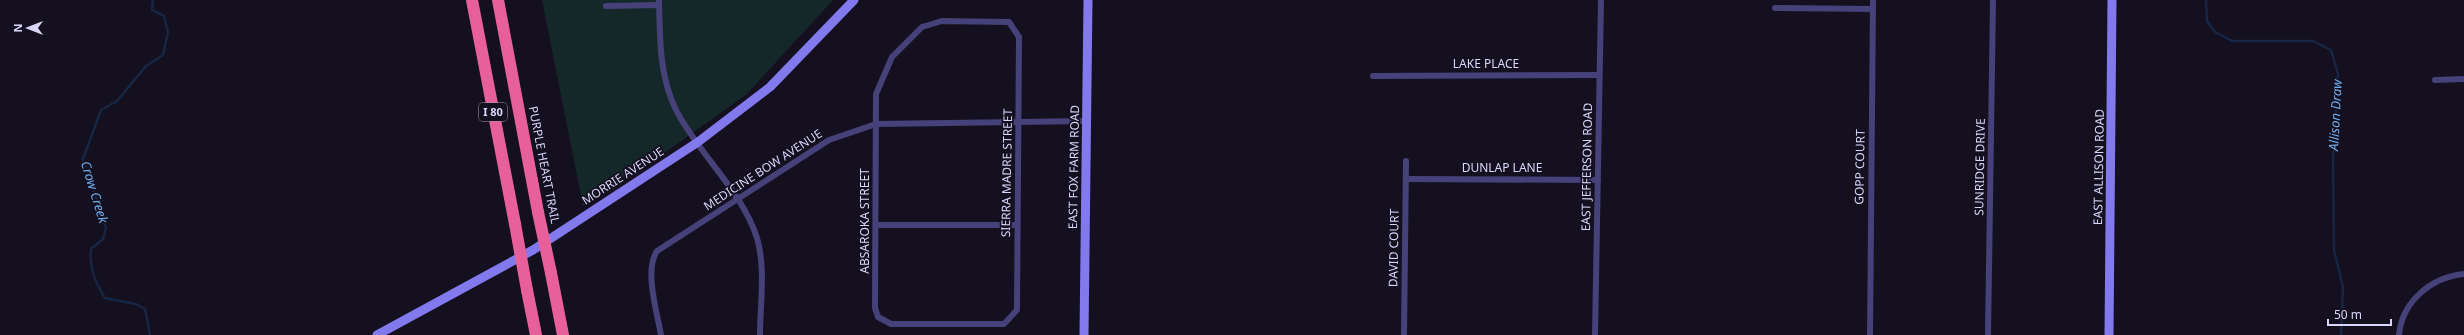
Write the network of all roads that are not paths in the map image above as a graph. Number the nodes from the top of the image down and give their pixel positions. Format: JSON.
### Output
{"nodes":[{"id":1,"x":472,"y":0,"type":"edge"},
{"id":2,"x":498,"y":0,"type":"edge"},
{"id":3,"x":854,"y":0,"type":"edge"},
{"id":4,"x":1088,"y":0,"type":"edge"},
{"id":5,"x":1601,"y":0,"type":"edge"},
{"id":6,"x":1873,"y":0,"type":"edge"},
{"id":7,"x":1994,"y":0,"type":"edge"},
{"id":8,"x":2112,"y":0,"type":"edge"},
{"id":9,"x":659,"y":2,"type":"edge"},
{"id":10,"x":606,"y":6,"type":"dead end"},
{"id":11,"x":1775,"y":8,"type":"dead end"},
{"id":12,"x":1873,"y":9,"type":"junction"},
{"id":13,"x":1020,"y":37,"type":"joint"},
{"id":14,"x":1599,"y":75,"type":"junction"},
{"id":15,"x":1373,"y":76,"type":"dead end"},
{"id":16,"x":2464,"y":79,"type":"edge"},
{"id":17,"x":2435,"y":80,"type":"dead end"},
{"id":18,"x":1087,"y":121,"type":"junction"},
{"id":19,"x":1018,"y":122,"type":"junction"},
{"id":20,"x":876,"y":124,"type":"junction"},
{"id":21,"x":698,"y":142,"type":"junction"},
{"id":22,"x":1406,"y":160,"type":"dead end"},
{"id":23,"x":1406,"y":179,"type":"junction"},
{"id":24,"x":1598,"y":180,"type":"junction"},
{"id":25,"x":736,"y":198,"type":"junction"},
{"id":26,"x":876,"y":225,"type":"junction"},
{"id":27,"x":1017,"y":225,"type":"junction"},
{"id":28,"x":2464,"y":274,"type":"edge"},
{"id":29,"x":1017,"y":310,"type":"joint"},
{"id":30,"x":390,"y":332,"type":"edge"},
{"id":31,"x":377,"y":335,"type":"edge"},
{"id":32,"x":536,"y":335,"type":"edge"},
{"id":33,"x":563,"y":335,"type":"edge"},
{"id":34,"x":661,"y":335,"type":"edge"},
{"id":35,"x":760,"y":335,"type":"edge"},
{"id":36,"x":1084,"y":335,"type":"edge"},
{"id":37,"x":1404,"y":335,"type":"edge"},
{"id":38,"x":1595,"y":335,"type":"edge"},
{"id":39,"x":1870,"y":335,"type":"edge"},
{"id":40,"x":1988,"y":335,"type":"edge"},
{"id":41,"x":2109,"y":335,"type":"edge"},
{"id":42,"x":2399,"y":335,"type":"edge"}],
"edges":[{"from":1,"to":32,"type":"highway","number":"I 80","bridge":true},
{"from":2,"to":33,"type":"highway","name":"PURPLE HEART TRAIL","number":"I 80","bridge":true},
{"from":3,"to":21,"type":"main road","name":"MORRIE AVENUE"},
{"from":4,"to":18,"type":"main road","name":"EAST FOX FARM ROAD"},
{"from":5,"to":14,"type":"street","name":"EAST JEFFERSON ROAD"},
{"from":6,"to":12,"type":"street","name":"GOPP COURT"},
{"from":7,"to":40,"type":"street","name":"SUNRIDGE DRIVE"},
{"from":8,"to":41,"type":"main road","name":"EAST ALLISON ROAD"},
{"from":9,"to":10,"type":"street"},
{"from":9,"to":21,"type":"street"},
{"from":11,"to":12,"type":"street"},
{"from":12,"to":39,"type":"street","name":"GOPP COURT"},
{"from":13,"to":19,"type":"street","name":"SIERRA MADRE STREET"},
{"from":13,"to":20,"type":"street","name":"ABSAROKA STREET"},
{"from":14,"to":15,"type":"street","name":"LAKE PLACE"},
{"from":14,"to":24,"type":"street","name":"EAST JEFFERSON ROAD"},
{"from":16,"to":17,"type":"street"},
{"from":18,"to":19,"type":"street","name":"MEDICINE BOW AVENUE"},
{"from":18,"to":36,"type":"main road","name":"EAST FOX FARM ROAD"},
{"from":19,"to":20,"type":"street","name":"MEDICINE BOW AVENUE"},
{"from":19,"to":27,"type":"street","name":"SIERRA MADRE STREET"},
{"from":20,"to":25,"type":"street","name":"MEDICINE BOW AVENUE"},
{"from":20,"to":26,"type":"street","name":"ABSAROKA STREET"},
{"from":21,"to":25,"type":"street"},
{"from":21,"to":30,"type":"main road","name":"MORRIE AVENUE"},
{"from":22,"to":23,"type":"street","name":"DAVID COURT"},
{"from":23,"to":24,"type":"street","name":"DUNLAP LANE"},
{"from":23,"to":37,"type":"street","name":"DAVID COURT"},
{"from":24,"to":38,"type":"street","name":"EAST JEFFERSON ROAD"},
{"from":25,"to":34,"type":"street","name":"MEDICINE BOW AVENUE"},
{"from":25,"to":35,"type":"street"},
{"from":26,"to":27,"type":"street"},
{"from":26,"to":29,"type":"street","name":"ABSAROKA STREET"},
{"from":27,"to":29,"type":"street","name":"SIERRA MADRE STREET"},
{"from":28,"to":42,"type":"street"},
{"from":30,"to":31,"type":"main road","name":"MORRIE AVENUE"}]}
